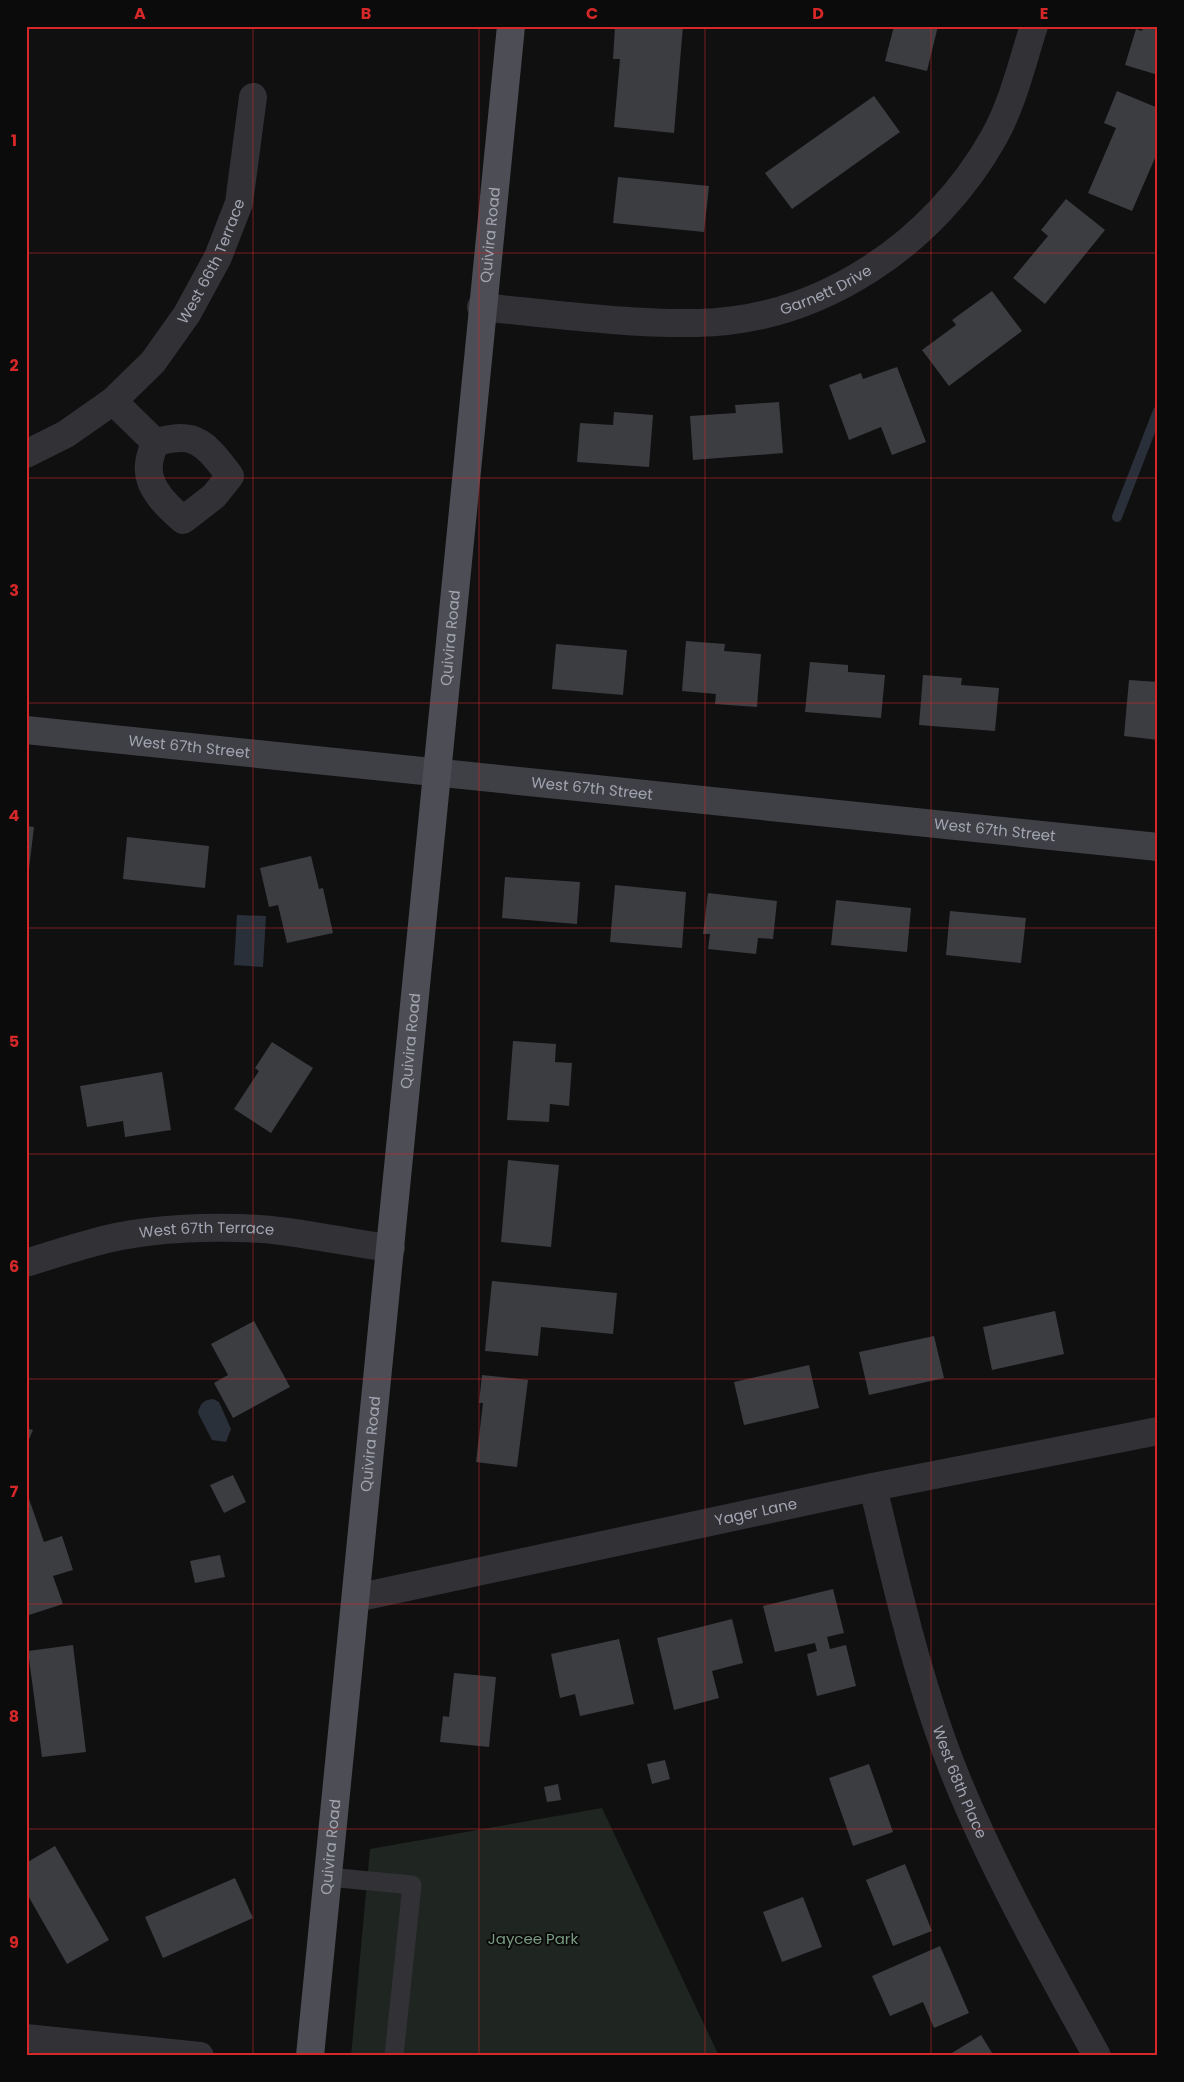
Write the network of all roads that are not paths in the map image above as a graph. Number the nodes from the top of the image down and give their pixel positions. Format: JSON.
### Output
{"nodes":[{"id":1,"x":511,"y":26,"type":"edge"},
{"id":2,"x":1034,"y":26,"type":"edge"},
{"id":3,"x":253,"y":97,"type":"dead end"},
{"id":4,"x":481,"y":307,"type":"junction"},
{"id":5,"x":113,"y":401,"type":"junction"},
{"id":6,"x":155,"y":442,"type":"dead end"},
{"id":7,"x":26,"y":454,"type":"edge"},
{"id":8,"x":26,"y":730,"type":"edge"},
{"id":9,"x":436,"y":774,"type":"junction"},
{"id":10,"x":1158,"y":847,"type":"edge"},
{"id":11,"x":391,"y":1248,"type":"junction"},
{"id":12,"x":26,"y":1263,"type":"edge"},
{"id":13,"x":1158,"y":1431,"type":"edge"},
{"id":14,"x":873,"y":1488,"type":"junction"},
{"id":15,"x":356,"y":1598,"type":"junction"},
{"id":16,"x":328,"y":1877,"type":"junction"},
{"id":17,"x":26,"y":2038,"type":"edge"},
{"id":18,"x":200,"y":2056,"type":"edge"},
{"id":19,"x":310,"y":2056,"type":"edge"},
{"id":20,"x":394,"y":2056,"type":"edge"},
{"id":21,"x":1097,"y":2056,"type":"edge"}],
"edges":[{"from":1,"to":4,"type":"main road","name":"Quivira Road"},
{"from":2,"to":4,"type":"street","name":"Garnett Drive"},
{"from":3,"to":5,"type":"street","name":"West 66th Terrace"},
{"from":4,"to":9,"type":"main road","name":"Quivira Road"},
{"from":5,"to":6,"type":"street"},
{"from":5,"to":7,"type":"street","name":"West 66th Terrace"},
{"from":8,"to":9,"type":"street","name":"West 67th Street"},
{"from":9,"to":10,"type":"street","name":"West 67th Street"},
{"from":9,"to":11,"type":"main road","name":"Quivira Road"},
{"from":11,"to":12,"type":"street","name":"West 67th Terrace"},
{"from":11,"to":15,"type":"main road","name":"Quivira Road"},
{"from":13,"to":14,"type":"street","name":"Yager Lane"},
{"from":14,"to":15,"type":"street","name":"Yager Lane"},
{"from":14,"to":21,"type":"street","name":"West 68th Place"},
{"from":15,"to":16,"type":"main road","name":"Quivira Road"},
{"from":16,"to":19,"type":"main road","name":"Quivira Road"},
{"from":16,"to":20,"type":"lane"},
{"from":17,"to":18,"type":"street"}]}
